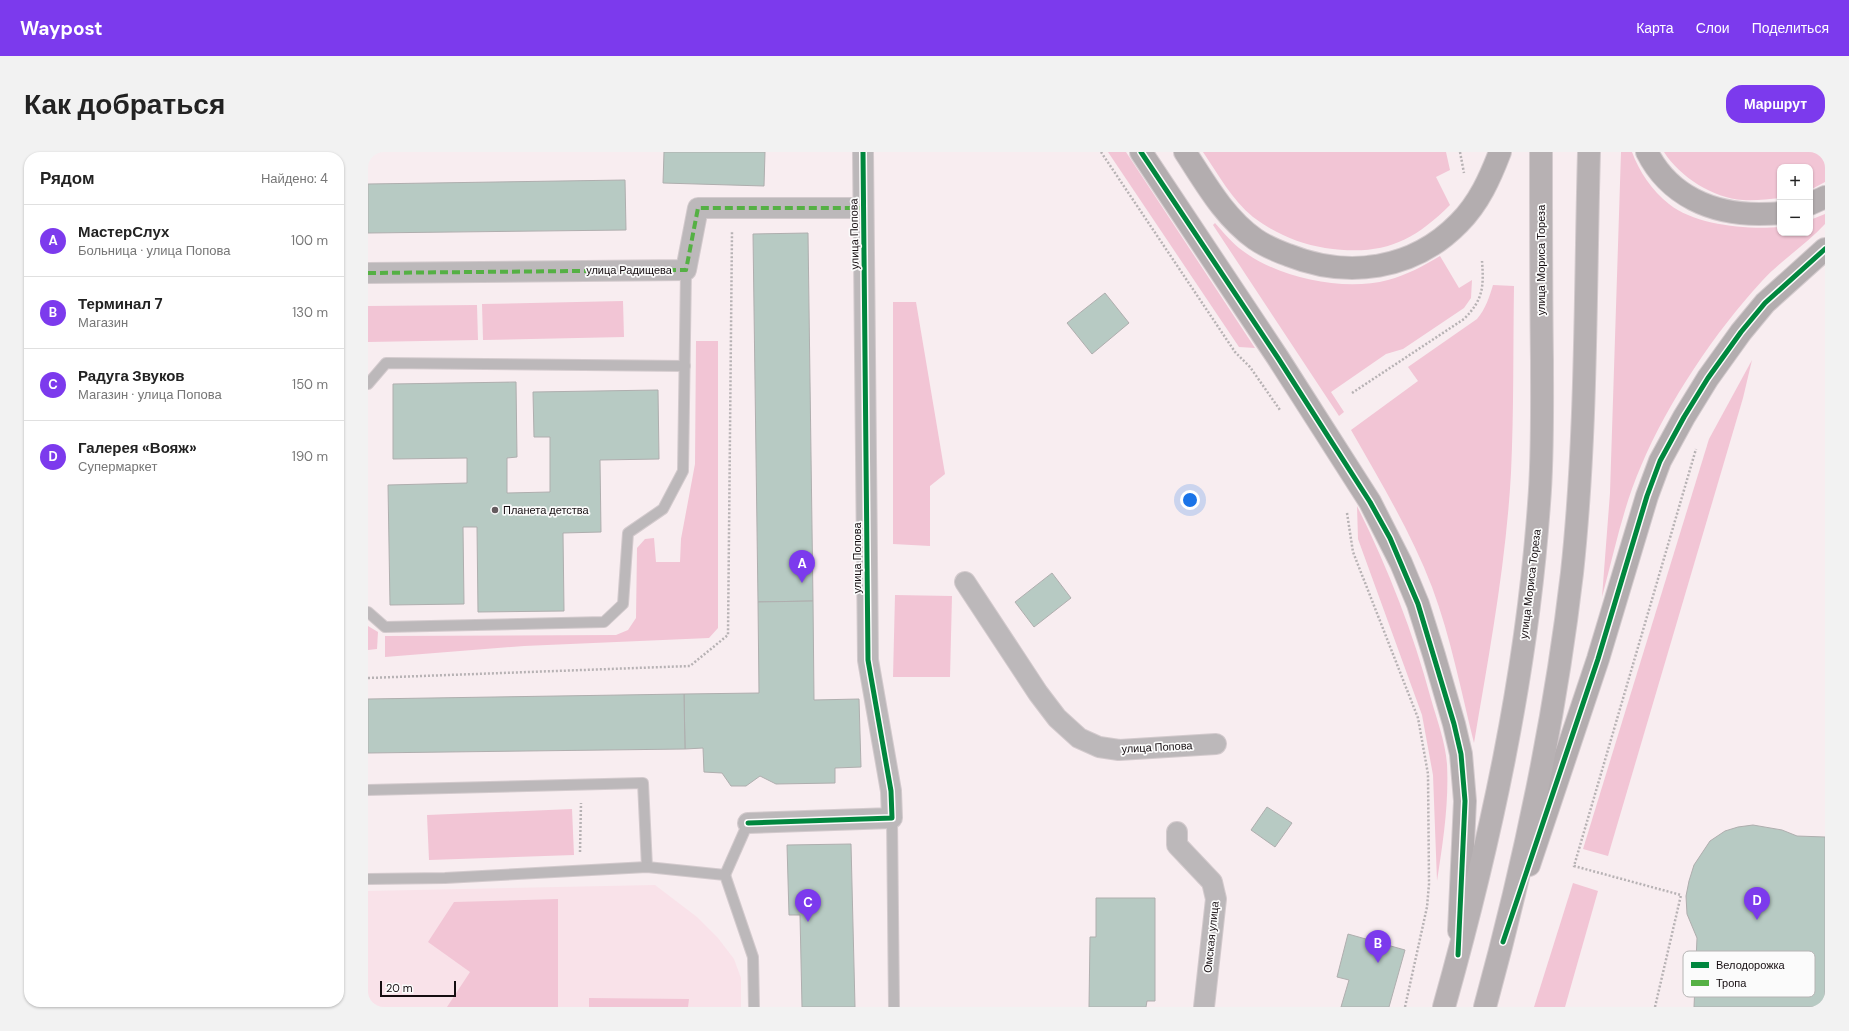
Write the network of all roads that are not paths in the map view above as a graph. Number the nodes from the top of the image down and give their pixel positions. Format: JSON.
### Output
{"nodes":[{"id":1,"x":863,"y":152,"type":"edge"},
{"id":2,"x":1140,"y":152,"type":"edge"},
{"id":3,"x":1185,"y":152,"type":"edge"},
{"id":4,"x":1500,"y":152,"type":"edge"},
{"id":5,"x":1541,"y":152,"type":"edge"},
{"id":6,"x":1589,"y":152,"type":"edge"},
{"id":7,"x":1647,"y":152,"type":"edge"},
{"id":8,"x":1825,"y":197,"type":"edge"},
{"id":9,"x":1813,"y":203,"type":"edge"},
{"id":10,"x":863,"y":208,"type":"junction"},
{"id":11,"x":1777,"y":213,"type":"edge"},
{"id":12,"x":1825,"y":249,"type":"edge"},
{"id":13,"x":686,"y":270,"type":"junction"},
{"id":14,"x":368,"y":273,"type":"edge"},
{"id":15,"x":685,"y":366,"type":"junction"},
{"id":16,"x":368,"y":384,"type":"edge"},
{"id":17,"x":964,"y":582,"type":"dead end"},
{"id":18,"x":368,"y":612,"type":"edge"},
{"id":19,"x":1216,"y":744,"type":"dead end"},
{"id":20,"x":368,"y":790,"type":"edge"},
{"id":21,"x":892,"y":818,"type":"junction"},
{"id":22,"x":748,"y":823,"type":"joint"},
{"id":23,"x":1177,"y":832,"type":"dead end"},
{"id":24,"x":647,"y":867,"type":"junction"},
{"id":25,"x":724,"y":875,"type":"junction"},
{"id":26,"x":368,"y":879,"type":"edge"},
{"id":27,"x":1503,"y":942,"type":"junction"},
{"id":28,"x":1458,"y":955,"type":"junction"},
{"id":29,"x":754,"y":1007,"type":"edge"},
{"id":30,"x":894,"y":1007,"type":"edge"},
{"id":31,"x":1204,"y":1007,"type":"edge"},
{"id":32,"x":1444,"y":1007,"type":"edge"},
{"id":33,"x":1485,"y":1007,"type":"edge"}],
"edges":[{"from":1,"to":10,"type":"street","name":"улица Попова"},
{"from":2,"to":28,"type":"street"},
{"from":3,"to":4,"type":"street"},
{"from":5,"to":28,"type":"main road","name":"улица Мориса Тореза"},
{"from":6,"to":27,"type":"main road"},
{"from":7,"to":11,"type":"street"},
{"from":8,"to":9,"type":"street"},
{"from":10,"to":13,"type":"street","name":"улица Радищева"},
{"from":10,"to":21,"type":"street","name":"улица Попова"},
{"from":12,"to":27,"type":"street"},
{"from":13,"to":14,"type":"street","name":"улица Радищева"},
{"from":13,"to":15,"type":"lane"},
{"from":15,"to":16,"type":"lane"},
{"from":15,"to":18,"type":"lane"},
{"from":17,"to":19,"type":"street","name":"улица Попова"},
{"from":20,"to":24,"type":"lane"},
{"from":21,"to":22,"type":"street"},
{"from":21,"to":30,"type":"lane"},
{"from":22,"to":25,"type":"lane"},
{"from":23,"to":31,"type":"street","name":"Омская улица"},
{"from":24,"to":25,"type":"lane"},
{"from":24,"to":26,"type":"lane"},
{"from":25,"to":29,"type":"lane"},
{"from":27,"to":33,"type":"main road"},
{"from":28,"to":32,"type":"main road","name":"улица Мориса Тореза"}]}
